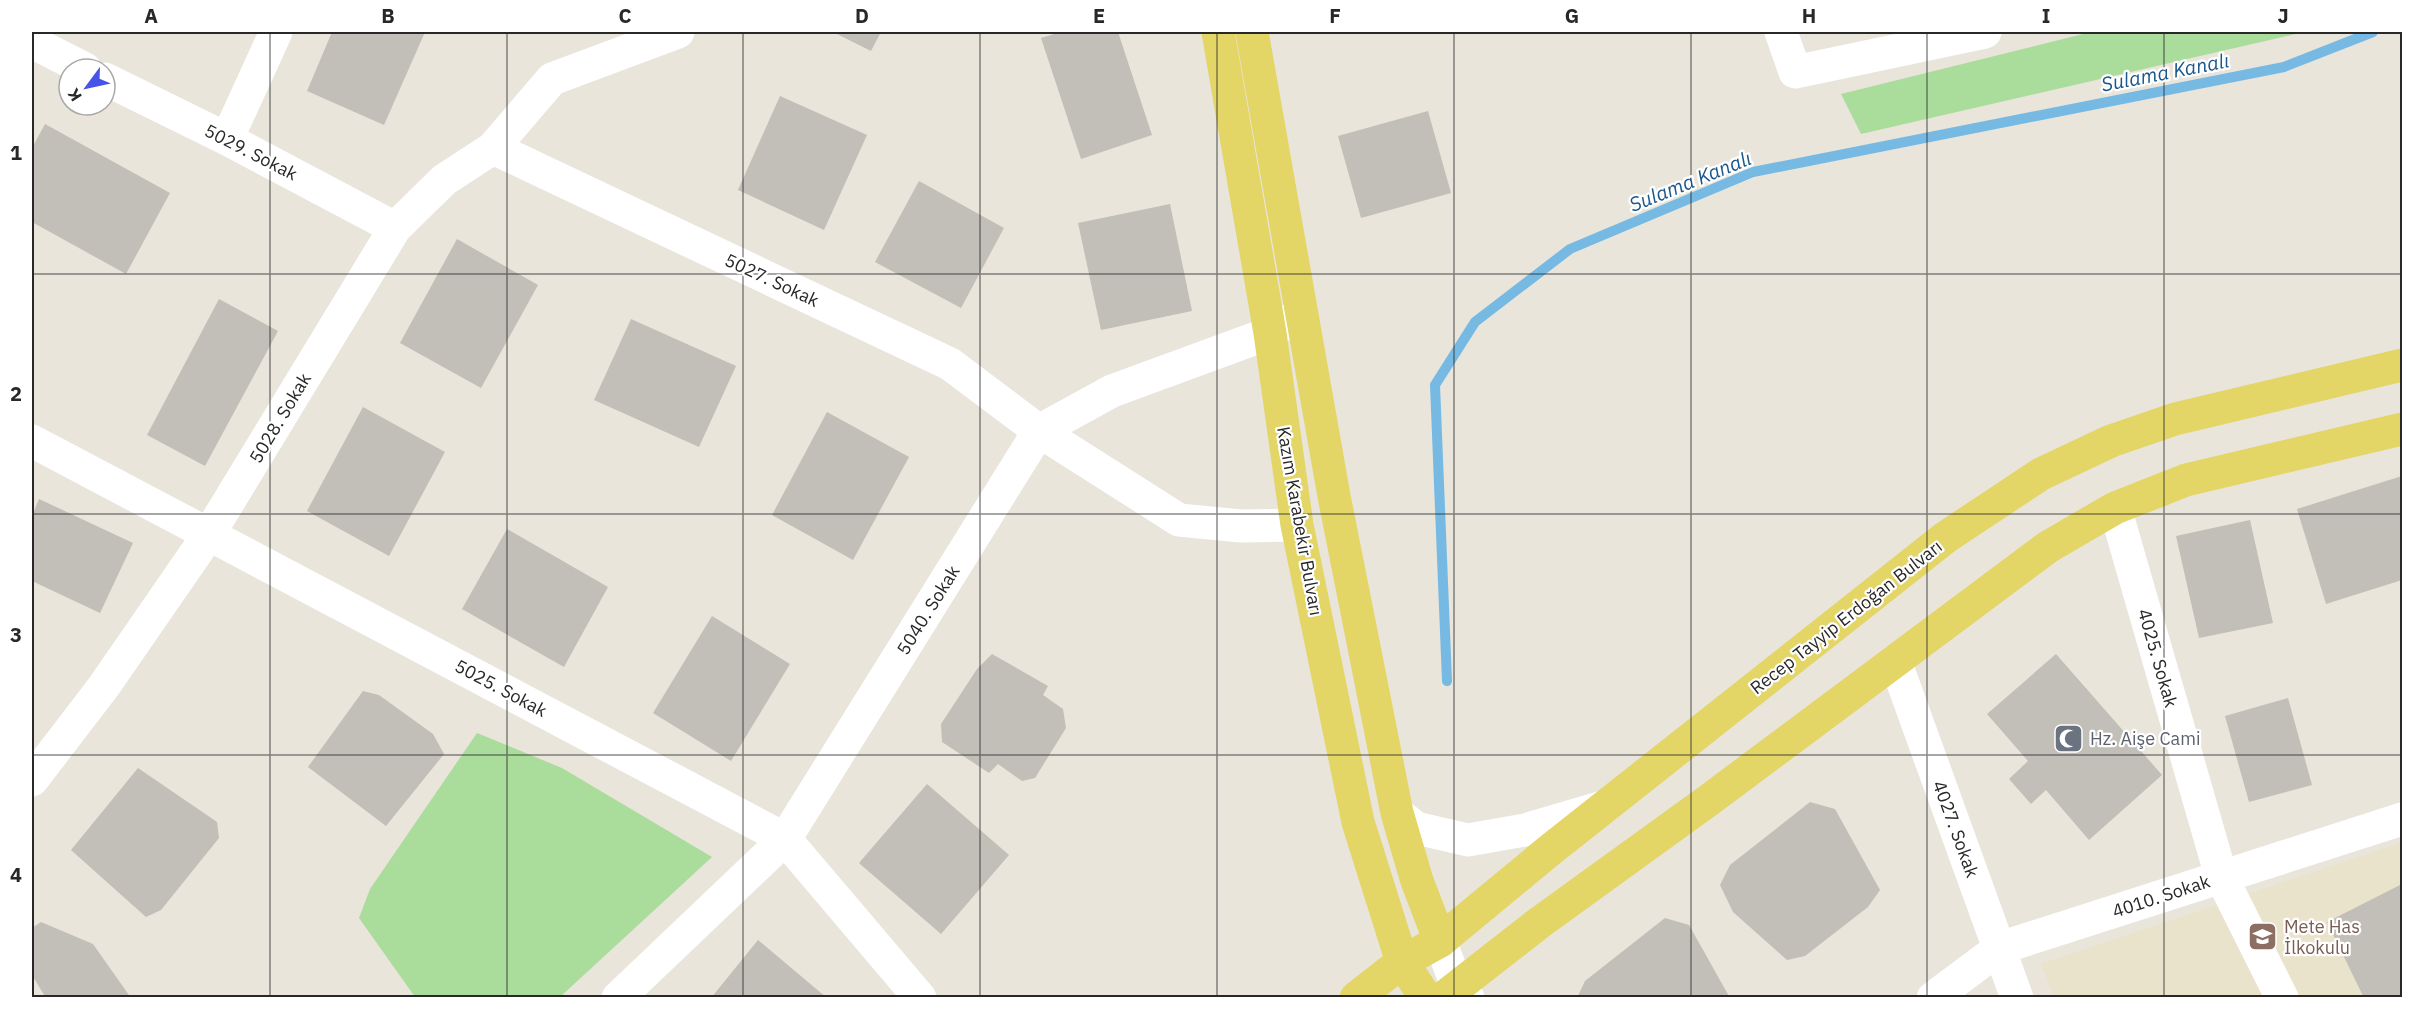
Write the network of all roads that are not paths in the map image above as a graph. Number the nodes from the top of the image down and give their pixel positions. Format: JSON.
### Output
{"nodes":[{"id":1,"x":276,"y":32,"type":"edge"},
{"id":2,"x":678,"y":32,"type":"edge"},
{"id":3,"x":1218,"y":32,"type":"edge"},
{"id":4,"x":1252,"y":32,"type":"edge"},
{"id":5,"x":1781,"y":32,"type":"edge"},
{"id":6,"x":1985,"y":32,"type":"edge"},
{"id":7,"x":32,"y":42,"type":"edge"},
{"id":8,"x":61,"y":57,"type":"edge"},
{"id":9,"x":117,"y":85,"type":"edge"},
{"id":10,"x":227,"y":139,"type":"junction"},
{"id":11,"x":493,"y":148,"type":"junction"},
{"id":12,"x":395,"y":228,"type":"junction"},
{"id":13,"x":1302,"y":312,"type":"junction"},
{"id":14,"x":1270,"y":333,"type":"junction"},
{"id":15,"x":2403,"y":365,"type":"edge"},
{"id":16,"x":2403,"y":429,"type":"edge"},
{"id":17,"x":1039,"y":431,"type":"junction"},
{"id":18,"x":32,"y":441,"type":"edge"},
{"id":19,"x":2115,"y":508,"type":"junction"},
{"id":20,"x":1297,"y":525,"type":"junction"},
{"id":21,"x":209,"y":534,"type":"junction"},
{"id":22,"x":1895,"y":661,"type":"junction"},
{"id":23,"x":32,"y":780,"type":"edge"},
{"id":24,"x":1606,"y":806,"type":"junction"},
{"id":25,"x":1396,"y":813,"type":"junction"},
{"id":26,"x":2403,"y":819,"type":"edge"},
{"id":27,"x":785,"y":839,"type":"junction"},
{"id":28,"x":2220,"y":876,"type":"junction"},
{"id":29,"x":1440,"y":941,"type":"junction"},
{"id":30,"x":2000,"y":948,"type":"junction"},
{"id":31,"x":1402,"y":962,"type":"junction"},
{"id":32,"x":1456,"y":994,"type":"edge"},
{"id":33,"x":618,"y":998,"type":"edge"},
{"id":34,"x":920,"y":998,"type":"edge"},
{"id":35,"x":1356,"y":998,"type":"edge"},
{"id":36,"x":1426,"y":998,"type":"edge"},
{"id":37,"x":1932,"y":998,"type":"edge"},
{"id":38,"x":2017,"y":998,"type":"edge"},
{"id":39,"x":2282,"y":998,"type":"edge"}],
"edges":[{"from":1,"to":10,"type":"street"},
{"from":2,"to":11,"type":"street","name":"5028. Sokak"},
{"from":3,"to":14,"type":"main road","name":"Kazım Karabekir Bulvarı"},
{"from":4,"to":13,"type":"main road"},
{"from":5,"to":6,"type":"street"},
{"from":7,"to":8,"type":"street"},
{"from":9,"to":10,"type":"street","name":"5029. Sokak"},
{"from":10,"to":12,"type":"street","name":"5029. Sokak"},
{"from":11,"to":12,"type":"street","name":"5028. Sokak"},
{"from":11,"to":17,"type":"street","name":"5027. Sokak"},
{"from":12,"to":21,"type":"street","name":"5028. Sokak"},
{"from":13,"to":14,"type":"street","name":"5040. Sokak"},
{"from":13,"to":25,"type":"main road"},
{"from":14,"to":17,"type":"street","name":"5040. Sokak"},
{"from":14,"to":20,"type":"main road","name":"Kazım Karabekir Bulvarı"},
{"from":15,"to":24,"type":"main road","name":"Recep Tayyip Erdoğan Bulvarı"},
{"from":16,"to":19,"type":"main road"},
{"from":17,"to":20,"type":"street","name":"5027. Sokak"},
{"from":17,"to":27,"type":"street","name":"5040. Sokak"},
{"from":18,"to":21,"type":"street","name":"5025. Sokak"},
{"from":19,"to":22,"type":"main road"},
{"from":19,"to":28,"type":"street","name":"4025. Sokak"},
{"from":20,"to":31,"type":"main road","name":"Kazım Karabekir Bulvarı"},
{"from":21,"to":23,"type":"street","name":"5028. Sokak"},
{"from":21,"to":27,"type":"street","name":"5025. Sokak"},
{"from":22,"to":30,"type":"street","name":"4027. Sokak"},
{"from":22,"to":32,"type":"main road"},
{"from":24,"to":25,"type":"street"},
{"from":24,"to":29,"type":"main road","name":"Recep Tayyip Erdoğan Bulvarı"},
{"from":25,"to":29,"type":"main road"},
{"from":26,"to":28,"type":"street","name":"4010. Sokak"},
{"from":27,"to":33,"type":"street","name":"5040. Sokak"},
{"from":27,"to":34,"type":"street","name":"5025. Sokak"},
{"from":28,"to":30,"type":"street","name":"4010. Sokak"},
{"from":28,"to":39,"type":"street","name":"4025. Sokak"},
{"from":29,"to":31,"type":"main road","name":"Recep Tayyip Erdoğan Bulvarı"},
{"from":29,"to":32,"type":"street"},
{"from":30,"to":37,"type":"street","name":"4010. Sokak"},
{"from":30,"to":38,"type":"street","name":"4027. Sokak"},
{"from":31,"to":35,"type":"main road","name":"Recep Tayyip Erdoğan Bulvarı"},
{"from":31,"to":36,"type":"main road","name":"Kazım Karabekir Bulvarı"}]}
